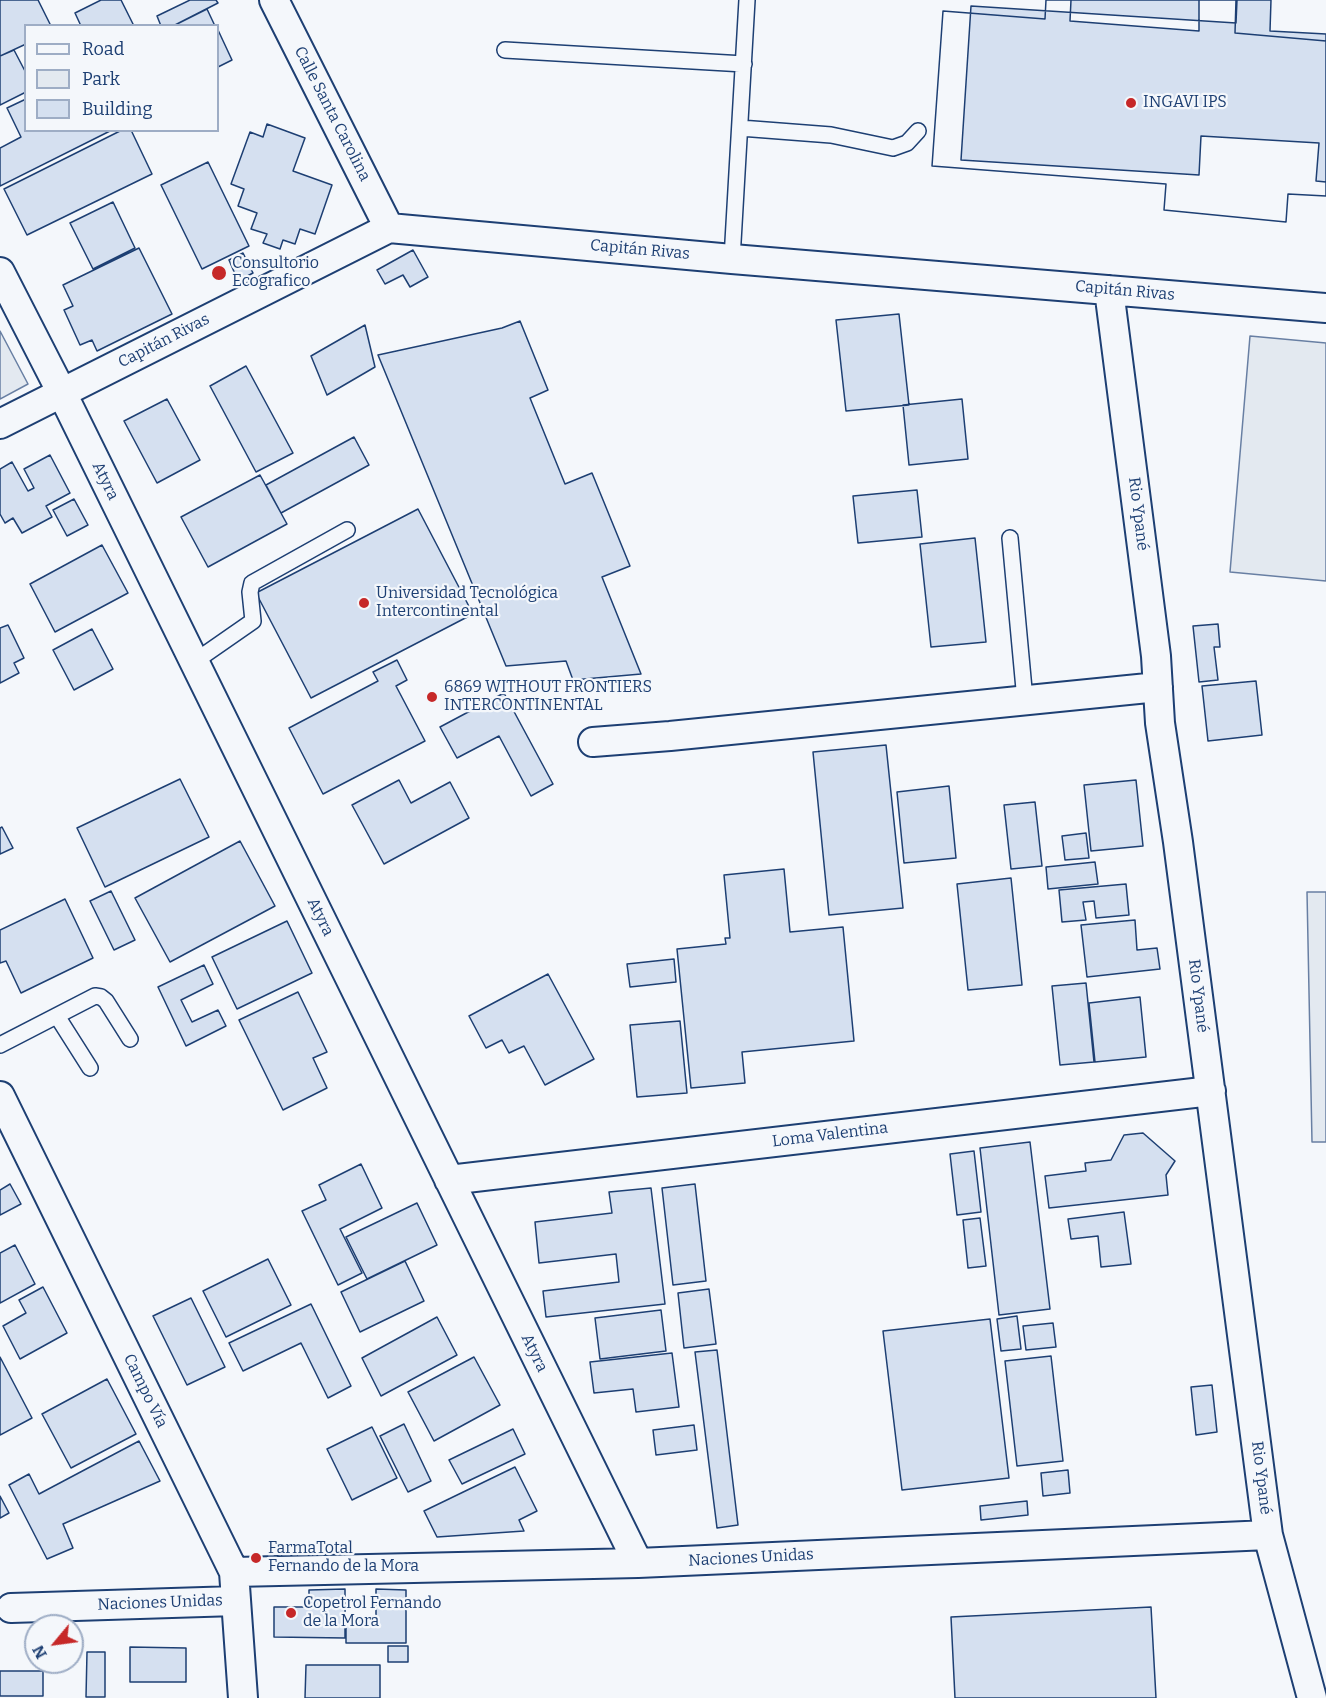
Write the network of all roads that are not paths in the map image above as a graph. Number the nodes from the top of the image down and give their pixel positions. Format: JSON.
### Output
{"nodes":[{"id":1,"x":274,"y":0,"type":"edge"},
{"id":2,"x":747,"y":0,"type":"edge"},
{"id":3,"x":505,"y":50,"type":"dead end"},
{"id":4,"x":744,"y":64,"type":"junction"},
{"id":5,"x":740,"y":129,"type":"junction"},
{"id":6,"x":918,"y":131,"type":"dead end"},
{"id":7,"x":389,"y":228,"type":"junction"},
{"id":8,"x":732,"y":259,"type":"junction"},
{"id":9,"x":0,"y":272,"type":"edge"},
{"id":10,"x":1109,"y":290,"type":"junction"},
{"id":11,"x":1326,"y":308,"type":"edge"},
{"id":12,"x":62,"y":393,"type":"junction"},
{"id":13,"x":0,"y":423,"type":"edge"},
{"id":14,"x":347,"y":530,"type":"dead end"},
{"id":15,"x":1010,"y":538,"type":"dead end"},
{"id":16,"x":194,"y":662,"type":"junction"},
{"id":17,"x":1158,"y":687,"type":"junction"},
{"id":18,"x":1025,"y":700,"type":"junction"},
{"id":19,"x":593,"y":742,"type":"dead end"},
{"id":20,"x":57,"y":1016,"type":"junction"},
{"id":21,"x":130,"y":1038,"type":"dead end"},
{"id":22,"x":0,"y":1045,"type":"edge"},
{"id":23,"x":90,"y":1068,"type":"dead end"},
{"id":24,"x":1210,"y":1091,"type":"junction"},
{"id":25,"x":0,"y":1096,"type":"edge"},
{"id":26,"x":449,"y":1180,"type":"junction"},
{"id":27,"x":1268,"y":1536,"type":"junction"},
{"id":28,"x":638,"y":1563,"type":"junction"},
{"id":29,"x":234,"y":1572,"type":"junction"},
{"id":30,"x":236,"y":1600,"type":"junction"},
{"id":31,"x":11,"y":1608,"type":"dead end"},
{"id":32,"x":243,"y":1698,"type":"edge"},
{"id":33,"x":1312,"y":1698,"type":"edge"}],
"edges":[{"from":1,"to":7,"type":"street","name":"Calle Santa Carolina"},
{"from":2,"to":4,"type":"lane"},
{"from":3,"to":4,"type":"lane"},
{"from":4,"to":5,"type":"lane"},
{"from":5,"to":6,"type":"lane"},
{"from":5,"to":8,"type":"lane"},
{"from":7,"to":8,"type":"street","name":"Capitán Rivas"},
{"from":7,"to":12,"type":"street","name":"Capitán Rivas"},
{"from":8,"to":10,"type":"street","name":"Capitán Rivas"},
{"from":9,"to":12,"type":"street","name":"Atyra"},
{"from":10,"to":11,"type":"street","name":"Capitán Rivas"},
{"from":10,"to":17,"type":"street","name":"Rio Ypané"},
{"from":12,"to":13,"type":"street","name":"Capitán Rivas"},
{"from":12,"to":16,"type":"street","name":"Atyra"},
{"from":14,"to":16,"type":"lane"},
{"from":15,"to":18,"type":"lane"},
{"from":16,"to":26,"type":"street","name":"Atyra"},
{"from":17,"to":18,"type":"street"},
{"from":17,"to":24,"type":"street","name":"Rio Ypané"},
{"from":18,"to":19,"type":"street"},
{"from":20,"to":21,"type":"lane"},
{"from":20,"to":22,"type":"lane"},
{"from":20,"to":23,"type":"lane"},
{"from":24,"to":26,"type":"street","name":"Loma Valentina"},
{"from":24,"to":27,"type":"street","name":"Rio Ypané"},
{"from":25,"to":29,"type":"street","name":"Campo Vía"},
{"from":26,"to":28,"type":"street","name":"Atyra"},
{"from":27,"to":28,"type":"street","name":"Naciones Unidas"},
{"from":27,"to":33,"type":"street","name":"Rio Ypané"},
{"from":28,"to":29,"type":"street","name":"Naciones Unidas"},
{"from":29,"to":30,"type":"street","name":"Campo Vía"},
{"from":30,"to":31,"type":"street","name":"Naciones Unidas"},
{"from":30,"to":32,"type":"street","name":"Campo Vía"}]}
